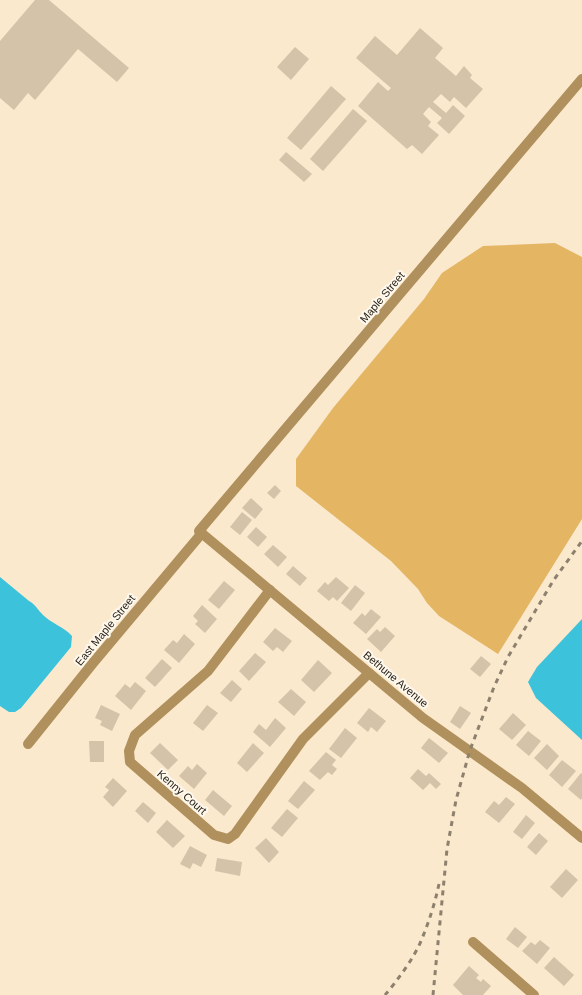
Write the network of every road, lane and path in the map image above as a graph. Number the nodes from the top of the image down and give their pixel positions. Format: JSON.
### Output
{"nodes":[{"id":1,"x":582,"y":78,"type":"edge"},
{"id":2,"x":200,"y":532,"type":"junction"},
{"id":3,"x":270,"y":590,"type":"junction"},
{"id":4,"x":369,"y":673,"type":"junction"},
{"id":5,"x":28,"y":744,"type":"dead end"},
{"id":6,"x":582,"y":838,"type":"edge"},
{"id":7,"x":473,"y":942,"type":"dead end"},
{"id":8,"x":534,"y":995,"type":"edge"}],
"edges":[{"from":1,"to":2,"type":"street","name":"Maple Street"},
{"from":2,"to":3,"type":"street","name":"Bethune Avenue"},
{"from":2,"to":5,"type":"street","name":"East Maple Street"},
{"from":3,"to":4,"type":"street","name":"Bethune Avenue"},
{"from":3,"to":4,"type":"street","name":"Kenny Court"},
{"from":4,"to":6,"type":"street","name":"Bethune Avenue"},
{"from":7,"to":8,"type":"street"}]}
